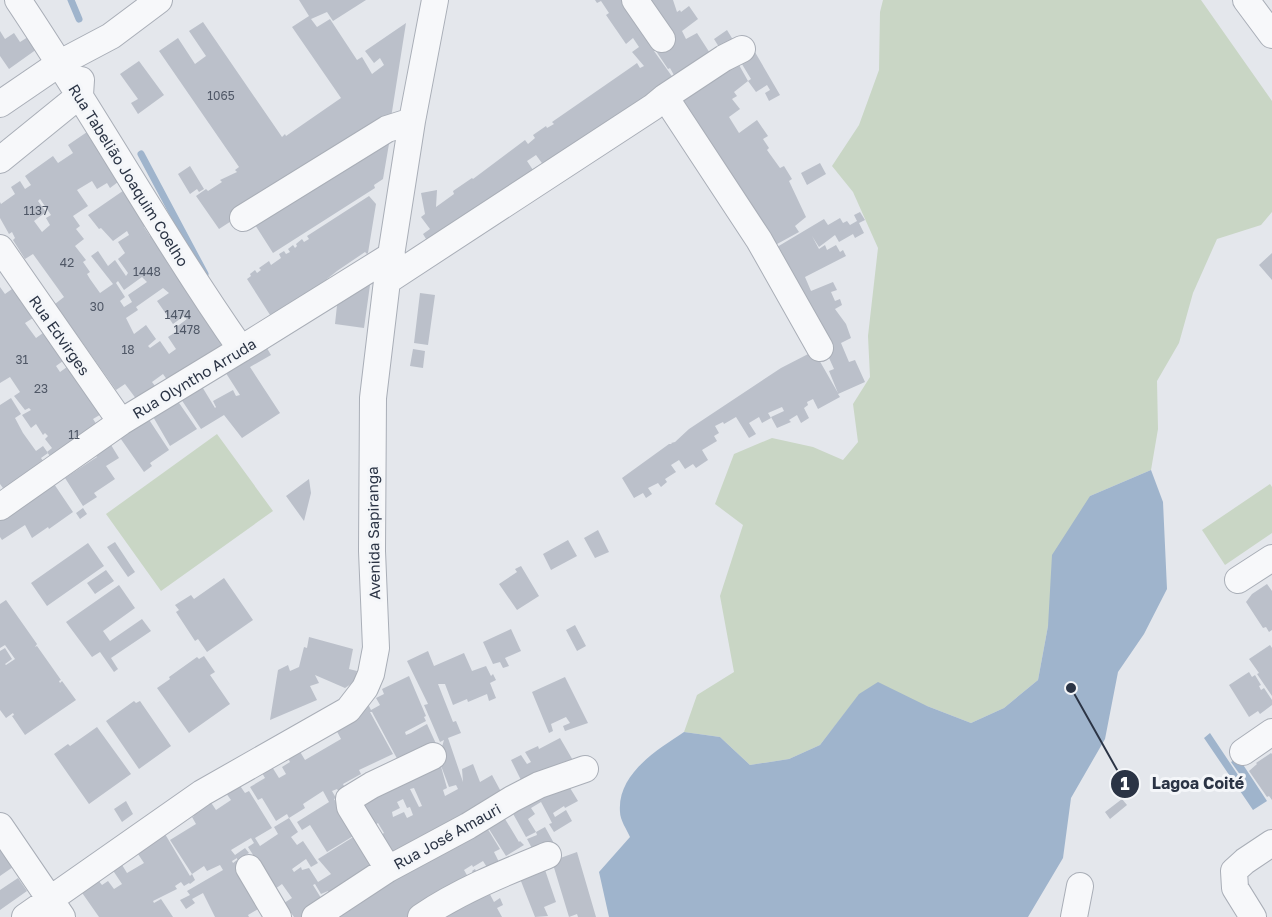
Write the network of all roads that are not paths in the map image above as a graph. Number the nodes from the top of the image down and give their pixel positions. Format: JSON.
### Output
{"nodes":[{"id":1,"x":18,"y":0,"type":"edge"},
{"id":2,"x":435,"y":0,"type":"edge"},
{"id":3,"x":635,"y":0,"type":"edge"},
{"id":4,"x":1246,"y":0,"type":"edge"},
{"id":5,"x":156,"y":1,"type":"edge"},
{"id":6,"x":1272,"y":33,"type":"edge"},
{"id":7,"x":111,"y":36,"type":"junction"},
{"id":8,"x":662,"y":39,"type":"dead end"},
{"id":9,"x":742,"y":49,"type":"dead end"},
{"id":10,"x":60,"y":63,"type":"junction"},
{"id":11,"x":80,"y":95,"type":"junction"},
{"id":12,"x":665,"y":97,"type":"junction"},
{"id":13,"x":0,"y":104,"type":"edge"},
{"id":14,"x":412,"y":121,"type":"junction"},
{"id":15,"x":0,"y":160,"type":"edge"},
{"id":16,"x":243,"y":218,"type":"dead end"},
{"id":17,"x":0,"y":248,"type":"edge"},
{"id":18,"x":392,"y":255,"type":"junction"},
{"id":19,"x":387,"y":281,"type":"junction"},
{"id":20,"x":820,"y":348,"type":"dead end"},
{"id":21,"x":241,"y":350,"type":"junction"},
{"id":22,"x":121,"y":422,"type":"junction"},
{"id":23,"x":0,"y":507,"type":"edge"},
{"id":24,"x":1272,"y":558,"type":"edge"},
{"id":25,"x":1238,"y":580,"type":"dead end"},
{"id":26,"x":1272,"y":732,"type":"edge"},
{"id":27,"x":1244,"y":752,"type":"dead end"},
{"id":28,"x":433,"y":756,"type":"dead end"},
{"id":29,"x":585,"y":769,"type":"dead end"},
{"id":30,"x":0,"y":826,"type":"edge"},
{"id":31,"x":1272,"y":843,"type":"edge"},
{"id":32,"x":548,"y":855,"type":"dead end"},
{"id":33,"x":249,"y":868,"type":"dead end"},
{"id":34,"x":388,"y":869,"type":"junction"},
{"id":35,"x":1080,"y":886,"type":"dead end"},
{"id":36,"x":56,"y":908,"type":"edge"},
{"id":37,"x":25,"y":917,"type":"edge"},
{"id":38,"x":278,"y":917,"type":"edge"},
{"id":39,"x":315,"y":917,"type":"edge"},
{"id":40,"x":421,"y":917,"type":"edge"},
{"id":41,"x":1074,"y":917,"type":"edge"},
{"id":42,"x":1252,"y":917,"type":"edge"}],
"edges":[{"from":1,"to":10,"type":"street","name":"Rua Tabelião Joaquim Coelho"},
{"from":2,"to":14,"type":"street","name":"Avenida Sapiranga"},
{"from":3,"to":8,"type":"street"},
{"from":4,"to":6,"type":"street"},
{"from":5,"to":7,"type":"street"},
{"from":7,"to":10,"type":"street"},
{"from":7,"to":11,"type":"street"},
{"from":9,"to":12,"type":"street"},
{"from":10,"to":11,"type":"street","name":"Rua Tabelião Joaquim Coelho"},
{"from":10,"to":13,"type":"street"},
{"from":11,"to":15,"type":"street"},
{"from":11,"to":21,"type":"street","name":"Rua Tabelião Joaquim Coelho"},
{"from":12,"to":19,"type":"street"},
{"from":12,"to":20,"type":"street"},
{"from":14,"to":16,"type":"street"},
{"from":14,"to":18,"type":"street","name":"Avenida Sapiranga"},
{"from":17,"to":22,"type":"street","name":"Rua Edvirges"},
{"from":18,"to":19,"type":"street","name":"Avenida Sapiranga"},
{"from":18,"to":21,"type":"street","name":"Rua Olyntho Arruda"},
{"from":19,"to":36,"type":"street","name":"Avenida Sapiranga"},
{"from":21,"to":22,"type":"street","name":"Rua Olyntho Arruda"},
{"from":22,"to":23,"type":"street","name":"Rua Olyntho Arruda"},
{"from":24,"to":25,"type":"street"},
{"from":26,"to":27,"type":"street"},
{"from":28,"to":34,"type":"street"},
{"from":29,"to":34,"type":"street","name":"Rua José Amauri"},
{"from":30,"to":36,"type":"street"},
{"from":31,"to":42,"type":"street"},
{"from":32,"to":40,"type":"street"},
{"from":33,"to":38,"type":"street"},
{"from":34,"to":39,"type":"street","name":"Rua José Amauri"},
{"from":35,"to":41,"type":"street"},
{"from":36,"to":37,"type":"street","name":"Avenida Sapiranga"}]}
